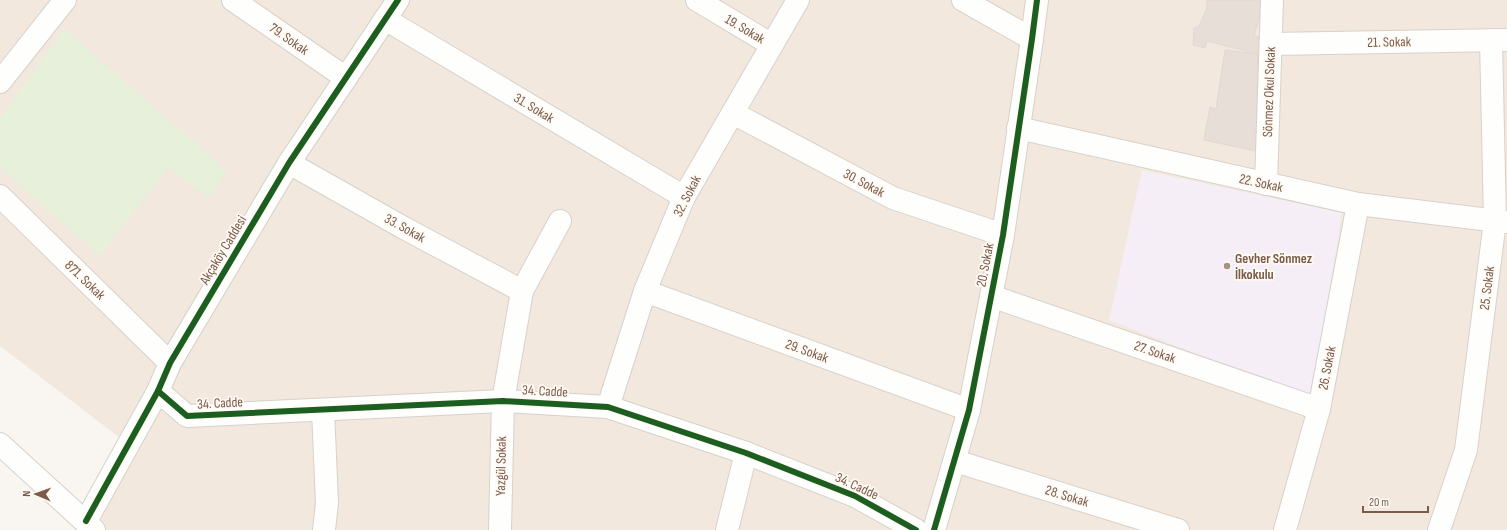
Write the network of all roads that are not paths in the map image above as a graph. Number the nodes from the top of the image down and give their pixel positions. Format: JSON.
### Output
{"nodes":[{"id":1,"x":233,"y":0,"type":"edge"},
{"id":2,"x":398,"y":0,"type":"edge"},
{"id":3,"x":697,"y":0,"type":"edge"},
{"id":4,"x":798,"y":0,"type":"edge"},
{"id":5,"x":963,"y":0,"type":"edge"},
{"id":6,"x":1037,"y":0,"type":"edge"},
{"id":7,"x":1272,"y":0,"type":"edge"},
{"id":8,"x":55,"y":4,"type":"edge"},
{"id":9,"x":385,"y":19,"type":"junction"},
{"id":10,"x":1032,"y":39,"type":"junction"},
{"id":11,"x":1499,"y":40,"type":"edge"},
{"id":12,"x":1271,"y":44,"type":"junction"},
{"id":13,"x":772,"y":45,"type":"junction"},
{"id":14,"x":346,"y":78,"type":"junction"},
{"id":15,"x":0,"y":82,"type":"edge"},
{"id":16,"x":733,"y":113,"type":"junction"},
{"id":17,"x":1018,"y":128,"type":"junction"},
{"id":18,"x":289,"y":163,"type":"junction"},
{"id":19,"x":1266,"y":184,"type":"junction"},
{"id":20,"x":0,"y":196,"type":"edge"},
{"id":21,"x":684,"y":197,"type":"junction"},
{"id":22,"x":1358,"y":204,"type":"junction"},
{"id":23,"x":560,"y":221,"type":"dead end"},
{"id":24,"x":1501,"y":222,"type":"edge"},
{"id":25,"x":1003,"y":235,"type":"junction"},
{"id":26,"x":522,"y":291,"type":"junction"},
{"id":27,"x":645,"y":292,"type":"junction"},
{"id":28,"x":991,"y":296,"type":"junction"},
{"id":29,"x":170,"y":363,"type":"junction"},
{"id":30,"x":158,"y":391,"type":"junction"},
{"id":31,"x":503,"y":401,"type":"junction"},
{"id":32,"x":608,"y":407,"type":"junction"},
{"id":33,"x":1319,"y":409,"type":"junction"},
{"id":34,"x":323,"y":410,"type":"junction"},
{"id":35,"x":969,"y":410,"type":"junction"},
{"id":36,"x":0,"y":444,"type":"edge"},
{"id":37,"x":746,"y":453,"type":"junction"},
{"id":38,"x":955,"y":461,"type":"junction"},
{"id":39,"x":90,"y":526,"type":"edge"},
{"id":40,"x":324,"y":530,"type":"edge"},
{"id":41,"x":500,"y":530,"type":"edge"},
{"id":42,"x":727,"y":530,"type":"edge"},
{"id":43,"x":916,"y":530,"type":"edge"},
{"id":44,"x":934,"y":530,"type":"edge"},
{"id":45,"x":1178,"y":530,"type":"edge"},
{"id":46,"x":1285,"y":530,"type":"edge"},
{"id":47,"x":1439,"y":530,"type":"edge"}],
"edges":[{"from":1,"to":14,"type":"street","name":"79. Sokak"},
{"from":2,"to":9,"type":"street","name":"Akçaköy Caddesi"},
{"from":3,"to":13,"type":"street","name":"19. Sokak"},
{"from":4,"to":13,"type":"street","name":"32. Sokak"},
{"from":5,"to":10,"type":"street"},
{"from":6,"to":10,"type":"street","name":"20. Sokak"},
{"from":7,"to":12,"type":"street","name":"Sönmez Okul Sokak"},
{"from":8,"to":15,"type":"street"},
{"from":9,"to":14,"type":"street","name":"Akçaköy Caddesi"},
{"from":9,"to":21,"type":"street","name":"31. Sokak"},
{"from":10,"to":17,"type":"street","name":"20. Sokak"},
{"from":11,"to":12,"type":"street","name":"21. Sokak"},
{"from":11,"to":24,"type":"street","name":"25. Sokak"},
{"from":12,"to":19,"type":"street","name":"Sönmez Okul Sokak"},
{"from":13,"to":16,"type":"street","name":"32. Sokak"},
{"from":14,"to":18,"type":"street","name":"Akçaköy Caddesi"},
{"from":16,"to":21,"type":"street","name":"32. Sokak"},
{"from":16,"to":25,"type":"street","name":"30. Sokak"},
{"from":17,"to":19,"type":"street","name":"22. Sokak"},
{"from":17,"to":25,"type":"street","name":"20. Sokak"},
{"from":18,"to":26,"type":"street","name":"33. Sokak"},
{"from":18,"to":29,"type":"street","name":"Akçaköy Caddesi"},
{"from":19,"to":22,"type":"street","name":"22. Sokak"},
{"from":20,"to":29,"type":"street","name":"871. Sokak"},
{"from":21,"to":27,"type":"street","name":"32. Sokak"},
{"from":22,"to":24,"type":"street","name":"22. Sokak"},
{"from":22,"to":33,"type":"street","name":"26. Sokak"},
{"from":23,"to":26,"type":"street"},
{"from":24,"to":47,"type":"street","name":"25. Sokak"},
{"from":25,"to":28,"type":"street","name":"20. Sokak"},
{"from":26,"to":31,"type":"street"},
{"from":27,"to":32,"type":"street","name":"32. Sokak"},
{"from":27,"to":35,"type":"street","name":"29. Sokak"},
{"from":28,"to":33,"type":"street","name":"27. Sokak"},
{"from":28,"to":35,"type":"street","name":"20. Sokak"},
{"from":29,"to":30,"type":"street","name":"Akçaköy Caddesi"},
{"from":30,"to":34,"type":"street","name":"34. Cadde"},
{"from":30,"to":39,"type":"street","name":"Akçaköy Caddesi"},
{"from":31,"to":32,"type":"street","name":"34. Cadde"},
{"from":31,"to":34,"type":"street","name":"34. Cadde"},
{"from":31,"to":41,"type":"street","name":"Yazgül Sokak"},
{"from":32,"to":37,"type":"street","name":"34. Cadde"},
{"from":33,"to":46,"type":"street","name":"26. Sokak"},
{"from":34,"to":40,"type":"street"},
{"from":35,"to":38,"type":"street","name":"20. Sokak"},
{"from":36,"to":39,"type":"street"},
{"from":37,"to":42,"type":"street"},
{"from":37,"to":43,"type":"street","name":"34. Cadde"},
{"from":38,"to":44,"type":"street","name":"20. Sokak"},
{"from":38,"to":45,"type":"street","name":"28. Sokak"}]}
